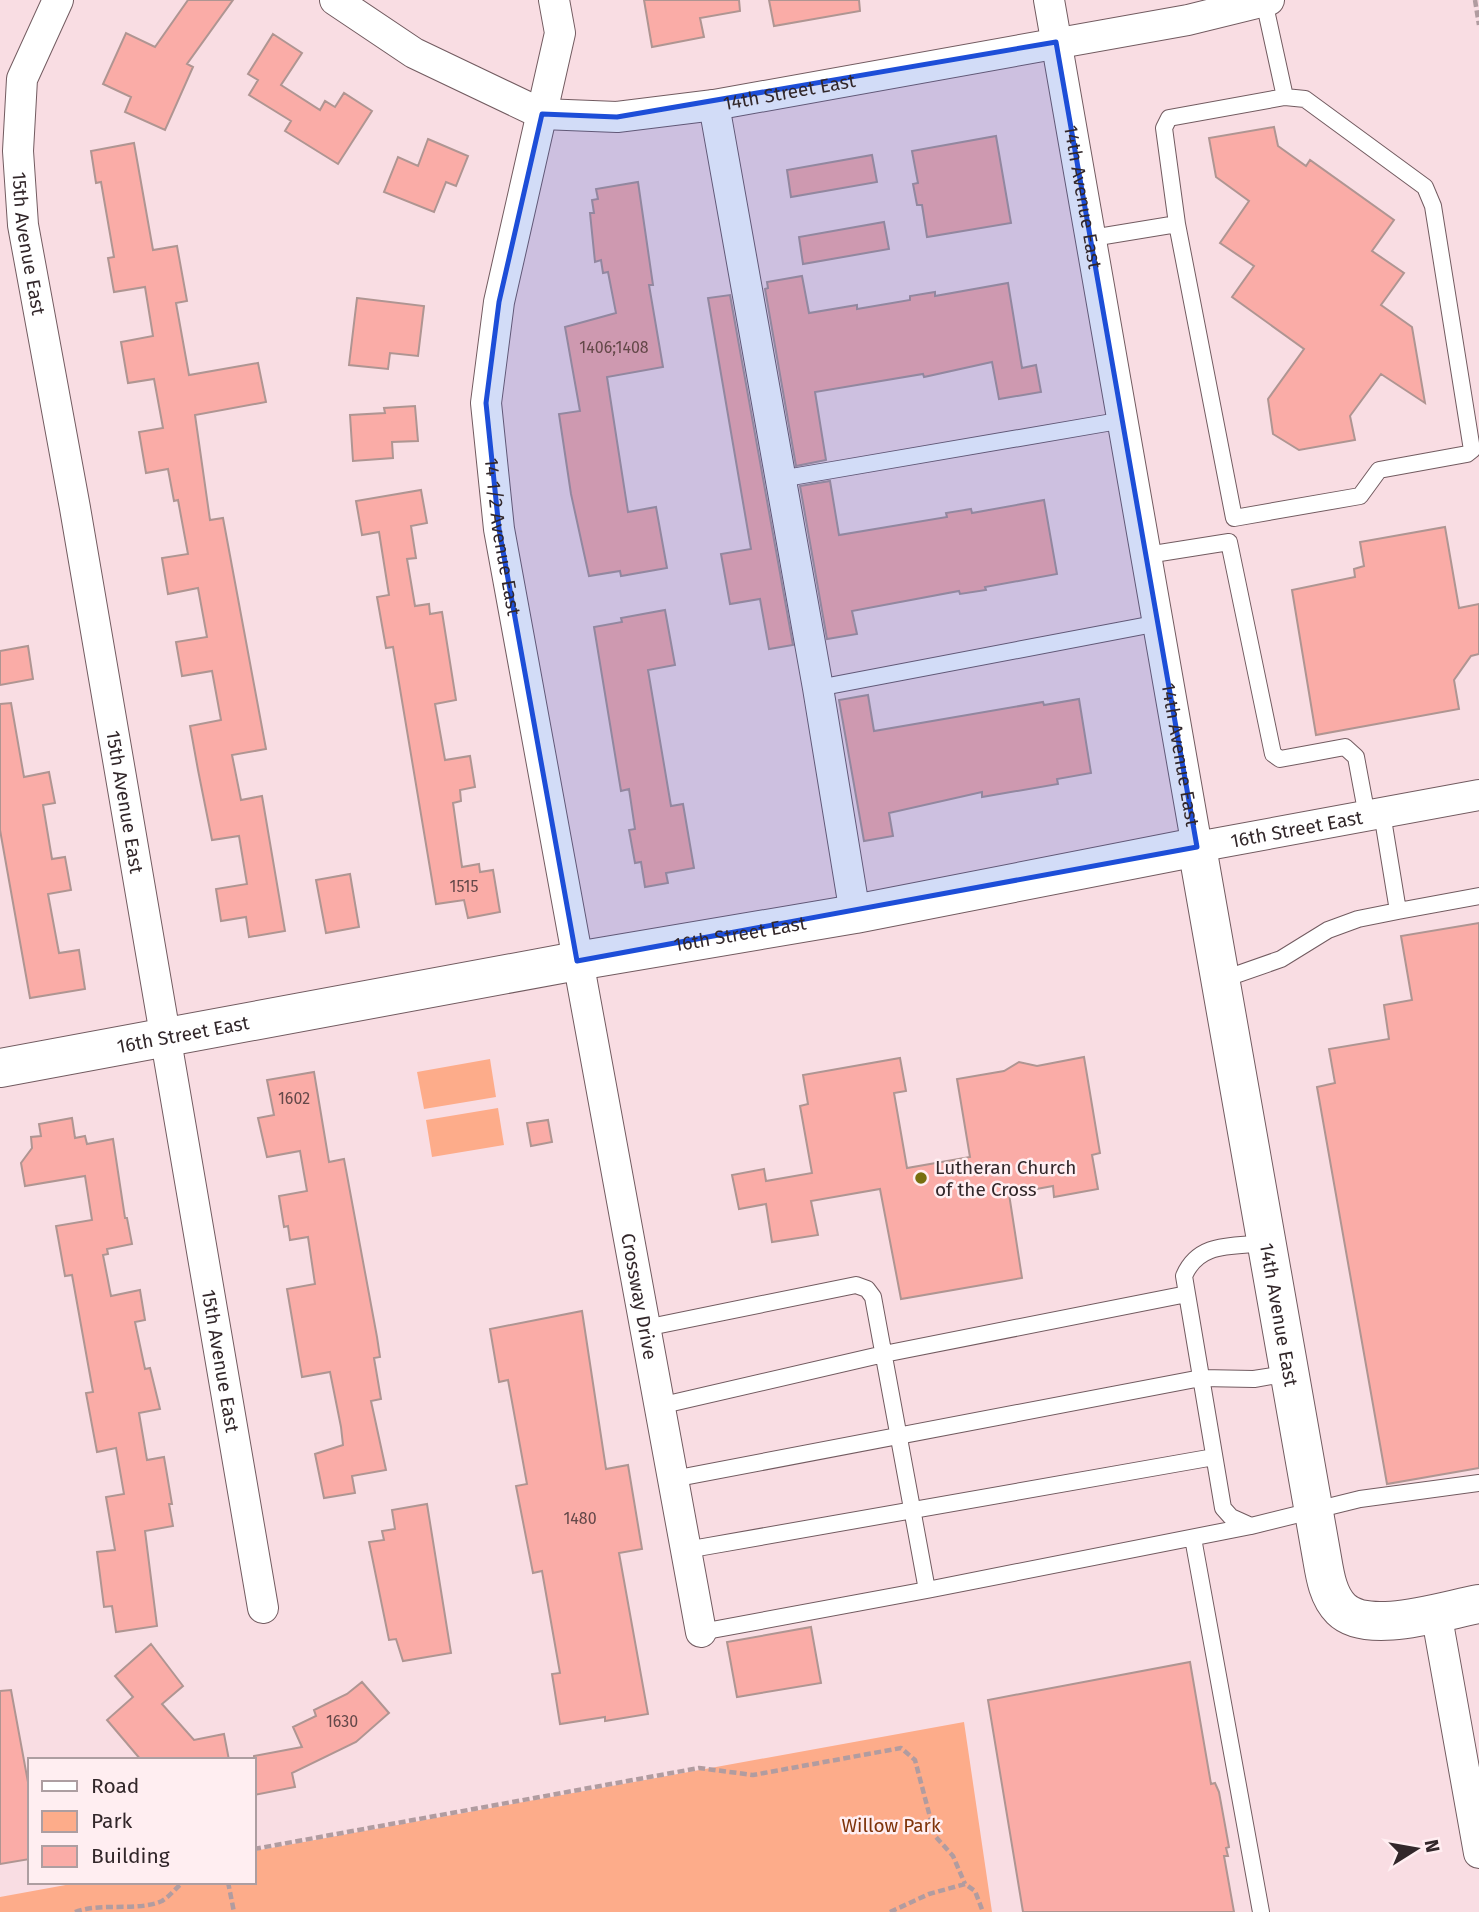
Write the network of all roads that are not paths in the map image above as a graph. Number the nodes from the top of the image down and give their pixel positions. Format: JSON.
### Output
{"nodes":[{"id":1,"x":58,"y":0,"type":"edge"},
{"id":2,"x":335,"y":0,"type":"edge"},
{"id":3,"x":554,"y":0,"type":"edge"},
{"id":4,"x":1049,"y":0,"type":"edge"},
{"id":5,"x":1266,"y":0,"type":"edge"},
{"id":6,"x":1186,"y":10,"type":"edge"},
{"id":7,"x":1056,"y":42,"type":"junction"},
{"id":8,"x":1285,"y":97,"type":"junction"},
{"id":9,"x":714,"y":105,"type":"junction"},
{"id":10,"x":542,"y":114,"type":"junction"},
{"id":11,"x":1177,"y":224,"type":"junction"},
{"id":12,"x":1092,"y":238,"type":"junction"},
{"id":13,"x":1124,"y":420,"type":"junction"},
{"id":14,"x":780,"y":479,"type":"junction"},
{"id":15,"x":1234,"y":518,"type":"junction"},
{"id":16,"x":1229,"y":542,"type":"junction"},
{"id":17,"x":1147,"y":555,"type":"junction"},
{"id":18,"x":1159,"y":623,"type":"junction"},
{"id":19,"x":818,"y":688,"type":"junction"},
{"id":20,"x":1479,"y":795,"type":"edge"},
{"id":21,"x":1374,"y":815,"type":"junction"},
{"id":22,"x":1197,"y":847,"type":"junction"},
{"id":23,"x":1479,"y":895,"type":"edge"},
{"id":24,"x":1398,"y":911,"type":"junction"},
{"id":25,"x":855,"y":914,"type":"junction"},
{"id":26,"x":577,"y":961,"type":"junction"},
{"id":27,"x":1221,"y":980,"type":"junction"},
{"id":28,"x":164,"y":1039,"type":"junction"},
{"id":29,"x":0,"y":1068,"type":"edge"},
{"id":30,"x":1267,"y":1243,"type":"junction"},
{"id":31,"x":1187,"y":1294,"type":"junction"},
{"id":32,"x":645,"y":1328,"type":"junction"},
{"id":33,"x":884,"y":1354,"type":"junction"},
{"id":34,"x":1290,"y":1373,"type":"junction"},
{"id":35,"x":1201,"y":1378,"type":"junction"},
{"id":36,"x":659,"y":1406,"type":"junction"},
{"id":37,"x":899,"y":1436,"type":"junction"},
{"id":38,"x":1214,"y":1457,"type":"junction"},
{"id":39,"x":673,"y":1479,"type":"junction"},
{"id":40,"x":1479,"y":1483,"type":"edge"},
{"id":41,"x":912,"y":1509,"type":"junction"},
{"id":42,"x":1315,"y":1511,"type":"junction"},
{"id":43,"x":1251,"y":1526,"type":"junction"},
{"id":44,"x":1193,"y":1538,"type":"junction"},
{"id":45,"x":686,"y":1550,"type":"junction"},
{"id":46,"x":927,"y":1590,"type":"junction"},
{"id":47,"x":1479,"y":1604,"type":"edge"},
{"id":48,"x":263,"y":1608,"type":"dead end"},
{"id":49,"x":1436,"y":1612,"type":"junction"},
{"id":50,"x":701,"y":1632,"type":"joint"},
{"id":51,"x":1479,"y":1853,"type":"edge"},
{"id":52,"x":1262,"y":1912,"type":"edge"}],
"edges":[{"from":1,"to":28,"type":"street","name":"15th Avenue East"},
{"from":2,"to":10,"type":"street","name":"14th Street East"},
{"from":3,"to":10,"type":"street","name":"14 1/2 Avenue East"},
{"from":4,"to":7,"type":"street","name":"14th Avenue East"},
{"from":5,"to":6,"type":"street","name":"14th Street East"},
{"from":5,"to":8,"type":"lane"},
{"from":6,"to":7,"type":"street","name":"14th Street East"},
{"from":7,"to":9,"type":"street","name":"14th Street East"},
{"from":7,"to":12,"type":"street","name":"14th Avenue East"},
{"from":8,"to":11,"type":"lane"},
{"from":8,"to":15,"type":"lane"},
{"from":9,"to":10,"type":"street","name":"14th Street East"},
{"from":9,"to":14,"type":"street"},
{"from":10,"to":26,"type":"street","name":"14 1/2 Avenue East"},
{"from":11,"to":12,"type":"lane"},
{"from":11,"to":15,"type":"lane"},
{"from":12,"to":13,"type":"street","name":"14th Avenue East"},
{"from":13,"to":14,"type":"lane"},
{"from":13,"to":17,"type":"street","name":"14th Avenue East"},
{"from":14,"to":19,"type":"street"},
{"from":15,"to":16,"type":"lane"},
{"from":16,"to":17,"type":"lane"},
{"from":16,"to":21,"type":"lane"},
{"from":17,"to":18,"type":"street","name":"14th Avenue East"},
{"from":18,"to":19,"type":"lane"},
{"from":18,"to":22,"type":"street","name":"14th Avenue East"},
{"from":19,"to":25,"type":"street"},
{"from":20,"to":21,"type":"street","name":"16th Street East"},
{"from":21,"to":22,"type":"street","name":"16th Street East"},
{"from":21,"to":24,"type":"lane"},
{"from":22,"to":25,"type":"street","name":"16th Street East"},
{"from":22,"to":27,"type":"street","name":"14th Avenue East"},
{"from":23,"to":24,"type":"lane"},
{"from":24,"to":27,"type":"lane"},
{"from":25,"to":26,"type":"street","name":"16th Street East"},
{"from":26,"to":28,"type":"street","name":"16th Street East"},
{"from":26,"to":32,"type":"street","name":"Crossway Drive"},
{"from":27,"to":30,"type":"street","name":"14th Avenue East"},
{"from":28,"to":29,"type":"street","name":"16th Street East"},
{"from":28,"to":48,"type":"street","name":"15th Avenue East"},
{"from":30,"to":31,"type":"lane"},
{"from":30,"to":34,"type":"street","name":"14th Avenue East"},
{"from":31,"to":33,"type":"lane"},
{"from":31,"to":35,"type":"lane"},
{"from":32,"to":33,"type":"lane"},
{"from":32,"to":36,"type":"street","name":"Crossway Drive"},
{"from":33,"to":36,"type":"lane"},
{"from":33,"to":37,"type":"lane"},
{"from":34,"to":35,"type":"lane"},
{"from":34,"to":42,"type":"street","name":"14th Avenue East"},
{"from":35,"to":37,"type":"lane"},
{"from":35,"to":38,"type":"lane"},
{"from":36,"to":39,"type":"street","name":"Crossway Drive"},
{"from":37,"to":39,"type":"lane"},
{"from":37,"to":41,"type":"lane"},
{"from":38,"to":41,"type":"lane"},
{"from":38,"to":43,"type":"lane"},
{"from":39,"to":45,"type":"street","name":"Crossway Drive"},
{"from":40,"to":42,"type":"lane"},
{"from":41,"to":45,"type":"lane"},
{"from":41,"to":46,"type":"lane"},
{"from":42,"to":43,"type":"lane"},
{"from":42,"to":49,"type":"street","name":"14th Avenue East"},
{"from":43,"to":44,"type":"lane"},
{"from":44,"to":46,"type":"lane"},
{"from":44,"to":52,"type":"lane"},
{"from":45,"to":50,"type":"street","name":"Crossway Drive"},
{"from":46,"to":50,"type":"lane"},
{"from":47,"to":49,"type":"street","name":"14th Avenue East"},
{"from":49,"to":51,"type":"street"}]}
